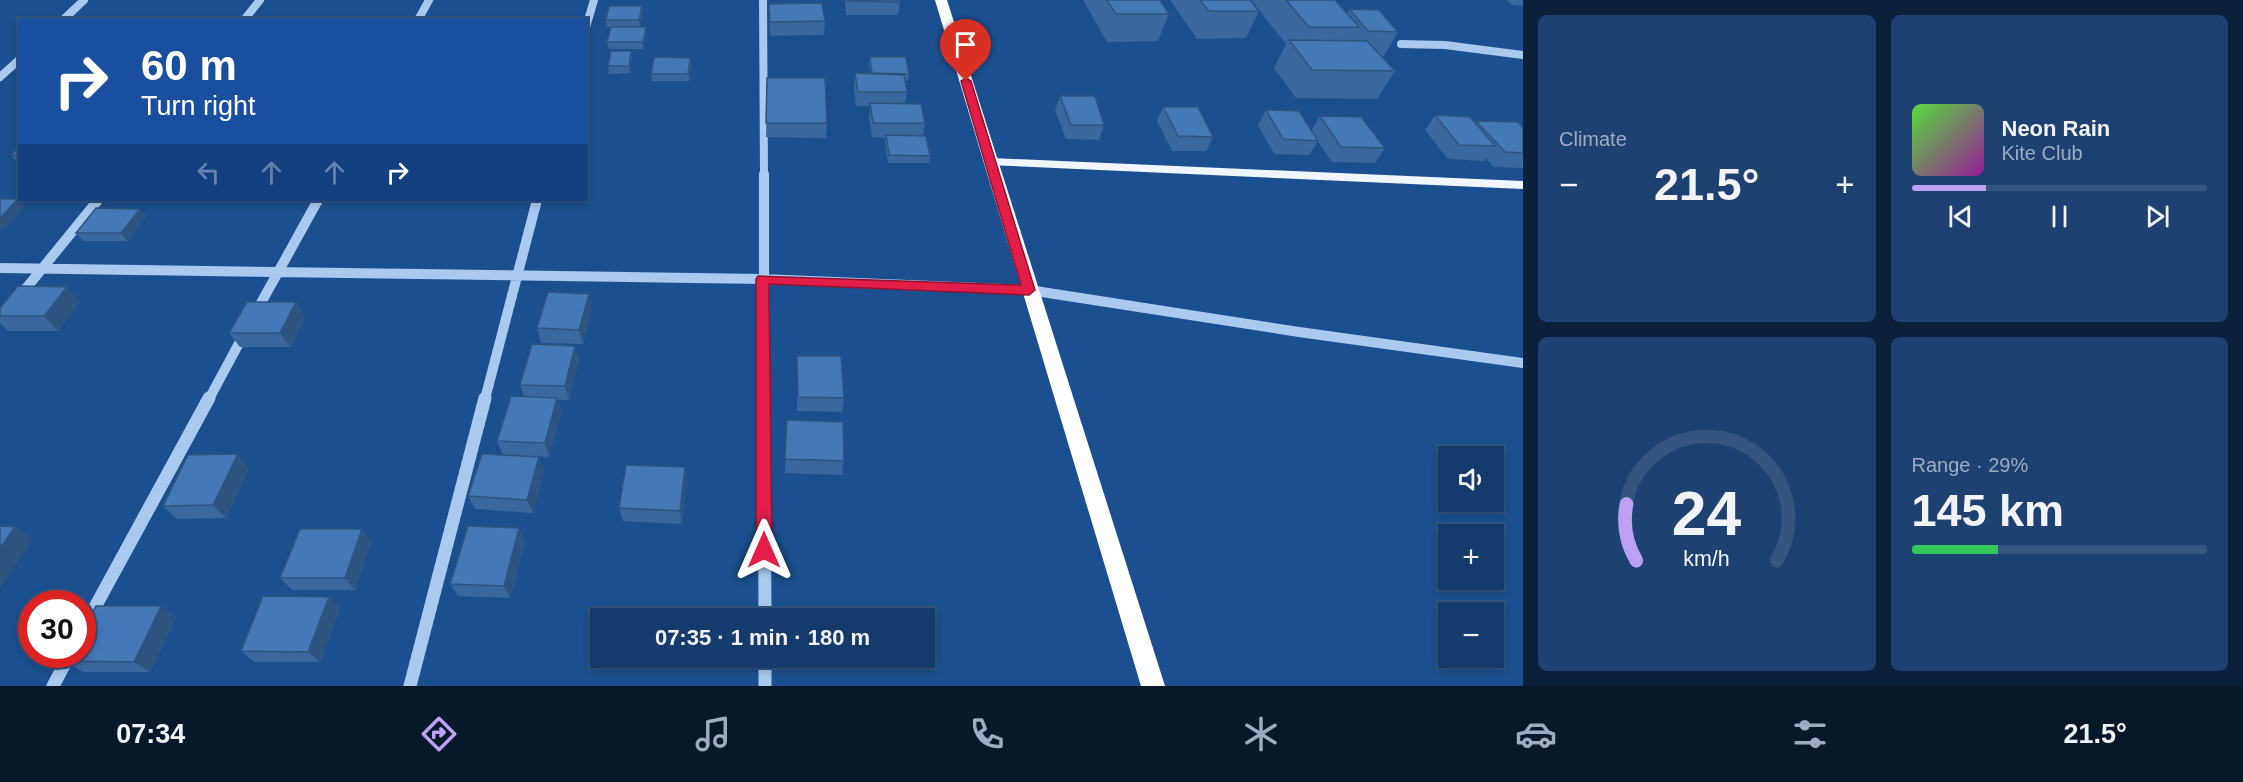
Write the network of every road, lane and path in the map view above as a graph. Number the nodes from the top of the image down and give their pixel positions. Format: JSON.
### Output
{"nodes":[{"id":1,"x":84,"y":0,"type":"edge"},
{"id":2,"x":260,"y":0,"type":"edge"},
{"id":3,"x":429,"y":0,"type":"edge"},
{"id":4,"x":594,"y":0,"type":"edge"},
{"id":5,"x":763,"y":0,"type":"edge"},
{"id":6,"x":941,"y":0,"type":"edge"},
{"id":7,"x":65,"y":18,"type":"edge"},
{"id":8,"x":246,"y":18,"type":"edge"},
{"id":9,"x":419,"y":18,"type":"edge"},
{"id":10,"x":588,"y":20,"type":"edge"},
{"id":11,"x":1401,"y":44,"type":"dead end"},
{"id":12,"x":1523,"y":55,"type":"edge"},
{"id":13,"x":18,"y":61,"type":"edge"},
{"id":14,"x":0,"y":77,"type":"edge"},
{"id":15,"x":992,"y":162,"type":"junction"},
{"id":16,"x":1523,"y":185,"type":"edge"},
{"id":17,"x":97,"y":201,"type":"edge"},
{"id":18,"x":317,"y":201,"type":"edge"},
{"id":19,"x":537,"y":201,"type":"edge"},
{"id":20,"x":0,"y":268,"type":"edge"},
{"id":21,"x":42,"y":268,"type":"junction"},
{"id":22,"x":277,"y":272,"type":"junction"},
{"id":23,"x":516,"y":276,"type":"junction"},
{"id":24,"x":762,"y":279,"type":"junction"},
{"id":25,"x":1029,"y":290,"type":"junction"},
{"id":26,"x":14,"y":303,"type":"edge"},
{"id":27,"x":1523,"y":363,"type":"edge"},
{"id":28,"x":96,"y":605,"type":"edge"},
{"id":29,"x":765,"y":608,"type":"edge"},
{"id":30,"x":63,"y":668,"type":"edge"},
{"id":31,"x":765,"y":668,"type":"edge"},
{"id":32,"x":53,"y":686,"type":"edge"},
{"id":33,"x":410,"y":686,"type":"edge"},
{"id":34,"x":765,"y":686,"type":"edge"},
{"id":35,"x":1153,"y":686,"type":"edge"}],
"edges":[{"from":1,"to":7,"type":"street"},
{"from":2,"to":8,"type":"street"},
{"from":3,"to":9,"type":"street"},
{"from":4,"to":10,"type":"street"},
{"from":5,"to":24,"type":"street"},
{"from":6,"to":15,"type":"highway"},
{"from":11,"to":12,"type":"street"},
{"from":13,"to":14,"type":"street"},
{"from":15,"to":16,"type":"main road"},
{"from":15,"to":25,"type":"highway"},
{"from":17,"to":21,"type":"street"},
{"from":18,"to":22,"type":"street"},
{"from":19,"to":23,"type":"street"},
{"from":20,"to":21,"type":"street"},
{"from":21,"to":22,"type":"street"},
{"from":21,"to":26,"type":"street"},
{"from":22,"to":23,"type":"street"},
{"from":22,"to":28,"type":"street"},
{"from":23,"to":24,"type":"street"},
{"from":23,"to":33,"type":"street"},
{"from":24,"to":25,"type":"street"},
{"from":24,"to":29,"type":"street"},
{"from":25,"to":27,"type":"street"},
{"from":25,"to":35,"type":"highway"},
{"from":30,"to":32,"type":"street"},
{"from":31,"to":34,"type":"street"}]}
